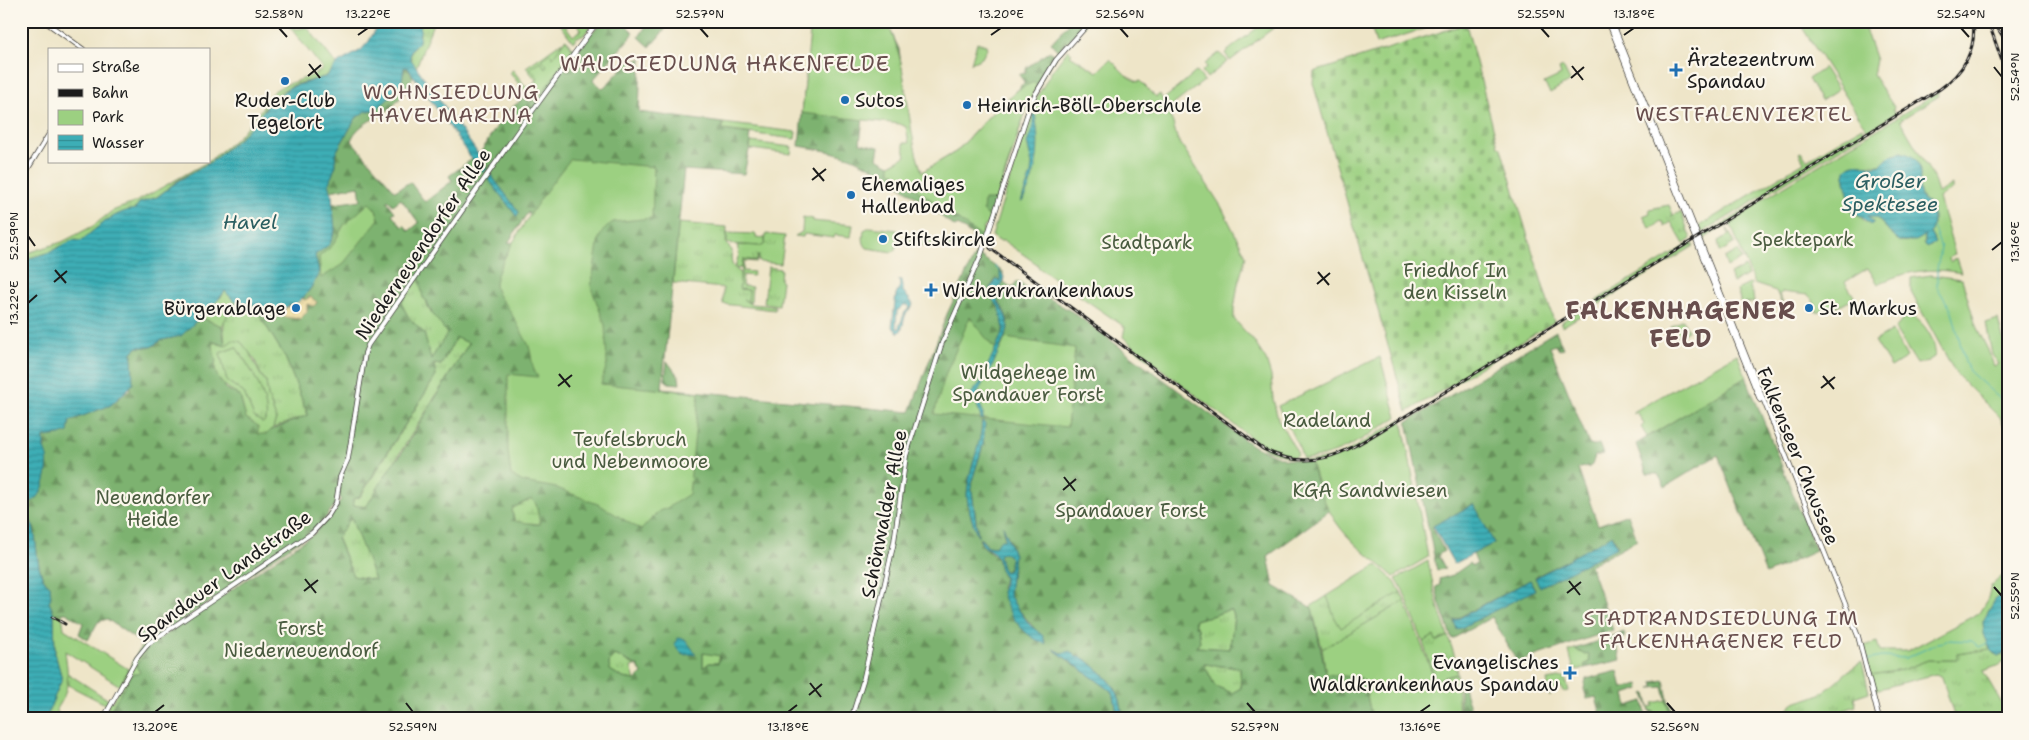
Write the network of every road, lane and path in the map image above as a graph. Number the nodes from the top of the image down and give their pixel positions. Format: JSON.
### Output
{"nodes":[{"id":1,"x":44,"y":21,"type":"edge"},
{"id":2,"x":598,"y":21,"type":"edge"},
{"id":3,"x":1091,"y":21,"type":"edge"},
{"id":4,"x":1608,"y":21,"type":"edge"},
{"id":5,"x":1612,"y":21,"type":"edge"},
{"id":6,"x":82,"y":48,"type":"edge"},
{"id":7,"x":1633,"y":77,"type":"junction"},
{"id":8,"x":48,"y":136,"type":"edge"},
{"id":9,"x":21,"y":180,"type":"edge"},
{"id":10,"x":333,"y":508,"type":"joint"},
{"id":11,"x":103,"y":719,"type":"edge"},
{"id":12,"x":850,"y":719,"type":"edge"},
{"id":13,"x":1879,"y":719,"type":"edge"}],
"edges":[{"from":1,"to":6,"type":"main road"},
{"from":2,"to":10,"type":"main road","name":"Niederneuendorfer Allee"},
{"from":3,"to":12,"type":"main road","name":"Schönwalder Allee"},
{"from":4,"to":7,"type":"main road","name":"Falkenseer Chaussee"},
{"from":5,"to":7,"type":"main road","name":"Falkenseer Chaussee"},
{"from":7,"to":13,"type":"main road","name":"Falkenseer Chaussee"},
{"from":8,"to":9,"type":"main road"},
{"from":10,"to":11,"type":"main road","name":"Spandauer Landstraße"}]}
